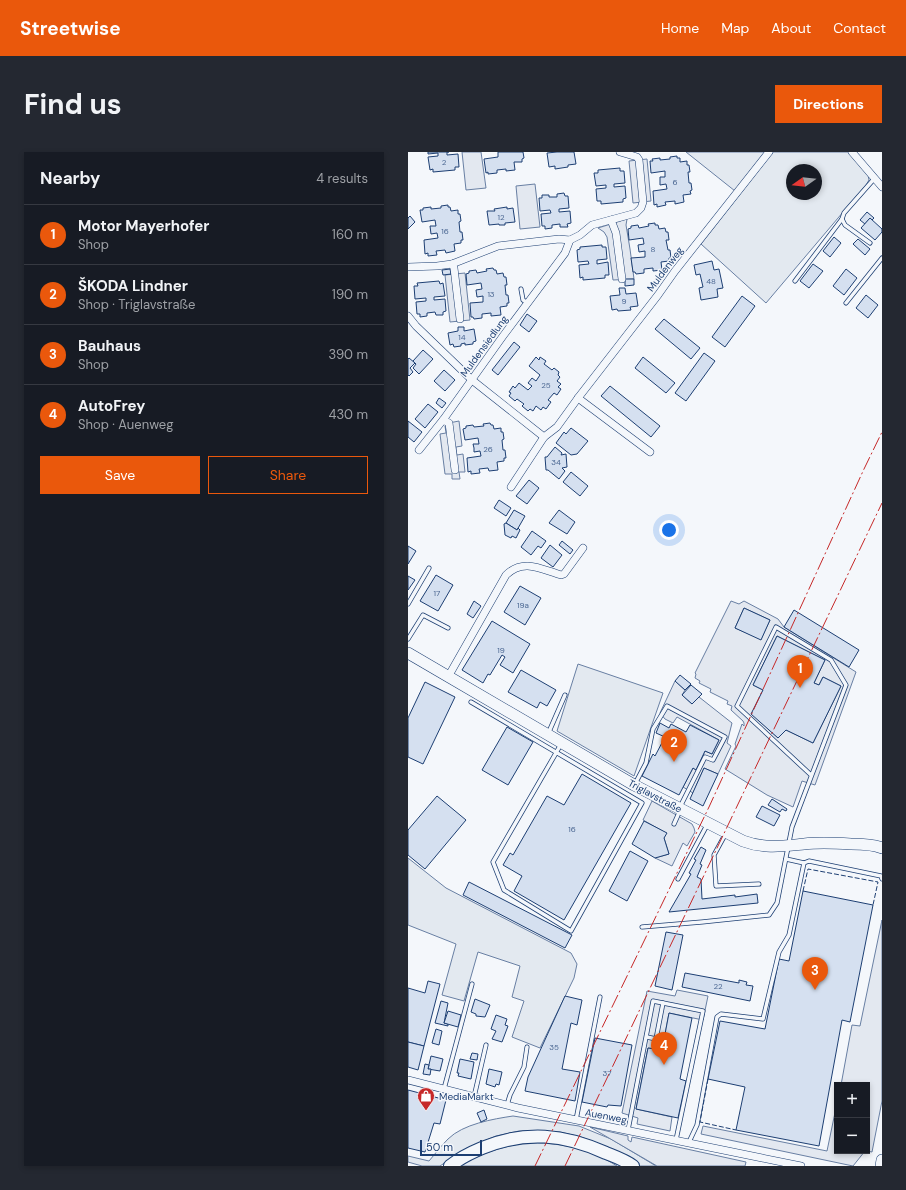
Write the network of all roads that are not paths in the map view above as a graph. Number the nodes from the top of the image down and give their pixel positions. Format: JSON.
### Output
{"nodes":[{"id":1,"x":620,"y":152,"type":"edge"},
{"id":2,"x":769,"y":152,"type":"edge"},
{"id":3,"x":852,"y":152,"type":"edge"},
{"id":4,"x":874,"y":179,"type":"junction"},
{"id":5,"x":882,"y":187,"type":"edge"},
{"id":6,"x":842,"y":219,"type":"junction"},
{"id":7,"x":611,"y":220,"type":"junction"},
{"id":8,"x":570,"y":240,"type":"junction"},
{"id":9,"x":870,"y":243,"type":"dead end"},
{"id":10,"x":882,"y":258,"type":"edge"},
{"id":11,"x":452,"y":264,"type":"junction"},
{"id":12,"x":408,"y":267,"type":"edge"},
{"id":13,"x":622,"y":279,"type":"dead end"},
{"id":14,"x":795,"y":282,"type":"dead end"},
{"id":15,"x":522,"y":289,"type":"dead end"},
{"id":16,"x":846,"y":303,"type":"dead end"},
{"id":17,"x":528,"y":304,"type":"junction"},
{"id":18,"x":408,"y":316,"type":"edge"},
{"id":19,"x":460,"y":319,"type":"dead end"},
{"id":20,"x":472,"y":380,"type":"junction"},
{"id":21,"x":578,"y":398,"type":"junction"},
{"id":22,"x":444,"y":420,"type":"junction"},
{"id":23,"x":544,"y":437,"type":"junction"},
{"id":24,"x":419,"y":450,"type":"dead end"},
{"id":25,"x":650,"y":452,"type":"dead end"},
{"id":26,"x":455,"y":470,"type":"dead end"},
{"id":27,"x":511,"y":487,"type":"dead end"},
{"id":28,"x":583,"y":548,"type":"dead end"},
{"id":29,"x":429,"y":568,"type":"dead end"},
{"id":30,"x":408,"y":604,"type":"edge"},
{"id":31,"x":448,"y":628,"type":"dead end"},
{"id":32,"x":408,"y":639,"type":"edge"},
{"id":33,"x":408,"y":653,"type":"edge"},
{"id":34,"x":448,"y":677,"type":"junction"},
{"id":35,"x":565,"y":694,"type":"dead end"},
{"id":36,"x":471,"y":702,"type":"dead end"},
{"id":37,"x":548,"y":735,"type":"junction"},
{"id":38,"x":559,"y":748,"type":"junction"},
{"id":39,"x":812,"y":775,"type":"junction"},
{"id":40,"x":634,"y":785,"type":"junction"},
{"id":41,"x":679,"y":809,"type":"junction"},
{"id":42,"x":674,"y":824,"type":"dead end"},
{"id":43,"x":707,"y":824,"type":"junction"},
{"id":44,"x":726,"y":833,"type":"junction"},
{"id":45,"x":788,"y":846,"type":"junction"},
{"id":46,"x":882,"y":848,"type":"edge"},
{"id":47,"x":786,"y":859,"type":"junction"},
{"id":48,"x":804,"y":863,"type":"junction"},
{"id":49,"x":678,"y":879,"type":"dead end"},
{"id":50,"x":882,"y":879,"type":"edge"},
{"id":51,"x":759,"y":884,"type":"dead end"},
{"id":52,"x":642,"y":927,"type":"dead end"},
{"id":53,"x":472,"y":984,"type":"dead end"},
{"id":54,"x":600,"y":997,"type":"dead end"},
{"id":55,"x":663,"y":1003,"type":"junction"},
{"id":56,"x":647,"y":1037,"type":"junction"},
{"id":57,"x":486,"y":1045,"type":"dead end"},
{"id":58,"x":527,"y":1047,"type":"dead end"},
{"id":59,"x":408,"y":1080,"type":"edge"},
{"id":60,"x":444,"y":1089,"type":"junction"},
{"id":61,"x":474,"y":1097,"type":"junction"},
{"id":62,"x":507,"y":1106,"type":"junction"},
{"id":63,"x":576,"y":1120,"type":"junction"},
{"id":64,"x":628,"y":1130,"type":"junction"},
{"id":65,"x":676,"y":1140,"type":"junction"},
{"id":66,"x":689,"y":1142,"type":"junction"},
{"id":67,"x":607,"y":1153,"type":"junction"},
{"id":68,"x":882,"y":1160,"type":"edge"},
{"id":69,"x":450,"y":1166,"type":"edge"},
{"id":70,"x":622,"y":1166,"type":"edge"},
{"id":71,"x":633,"y":1166,"type":"edge"},
{"id":72,"x":801,"y":1166,"type":"edge"},
{"id":73,"x":881,"y":1166,"type":"edge"}],
"edges":[{"from":1,"to":7,"type":"street"},
{"from":2,"to":21,"type":"street","name":"Muldenweg"},
{"from":3,"to":4,"type":"street"},
{"from":4,"to":5,"type":"street"},
{"from":4,"to":6,"type":"lane"},
{"from":6,"to":9,"type":"lane"},
{"from":6,"to":14,"type":"lane"},
{"from":7,"to":8,"type":"street"},
{"from":7,"to":13,"type":"street"},
{"from":8,"to":11,"type":"street"},
{"from":8,"to":17,"type":"street","name":"Muldensiedlung"},
{"from":10,"to":16,"type":"lane"},
{"from":11,"to":12,"type":"street"},
{"from":11,"to":19,"type":"street"},
{"from":15,"to":17,"type":"lane"},
{"from":17,"to":20,"type":"street","name":"Muldensiedlung"},
{"from":18,"to":20,"type":"street"},
{"from":20,"to":22,"type":"street","name":"Muldensiedlung"},
{"from":20,"to":23,"type":"street"},
{"from":21,"to":23,"type":"street","name":"Muldenweg"},
{"from":21,"to":25,"type":"street"},
{"from":22,"to":24,"type":"street","name":"Muldensiedlung"},
{"from":22,"to":26,"type":"street"},
{"from":23,"to":27,"type":"street","name":"Muldenweg"},
{"from":28,"to":34,"type":"street"},
{"from":29,"to":30,"type":"lane"},
{"from":31,"to":32,"type":"lane"},
{"from":33,"to":34,"type":"street","name":"Triglavstraße"},
{"from":34,"to":37,"type":"street","name":"Triglavstraße"},
{"from":35,"to":37,"type":"lane"},
{"from":36,"to":38,"type":"lane"},
{"from":37,"to":38,"type":"street","name":"Triglavstraße"},
{"from":38,"to":38,"type":"lane"},
{"from":38,"to":40,"type":"street","name":"Triglavstraße"},
{"from":39,"to":39,"type":"lane"},
{"from":39,"to":45,"type":"lane"},
{"from":40,"to":41,"type":"street","name":"Triglavstraße"},
{"from":40,"to":41,"type":"lane"},
{"from":41,"to":42,"type":"lane"},
{"from":41,"to":43,"type":"street","name":"Triglavstraße"},
{"from":43,"to":44,"type":"street","name":"Triglavstraße"},
{"from":43,"to":49,"type":"lane"},
{"from":44,"to":45,"type":"street","name":"Triglavstraße"},
{"from":44,"to":51,"type":"lane"},
{"from":45,"to":46,"type":"street","name":"Triglavstraße"},
{"from":45,"to":47,"type":"lane"},
{"from":47,"to":48,"type":"lane"},
{"from":47,"to":52,"type":"lane"},
{"from":48,"to":50,"type":"lane"},
{"from":48,"to":66,"type":"lane"},
{"from":53,"to":60,"type":"lane"},
{"from":54,"to":63,"type":"lane"},
{"from":55,"to":56,"type":"lane"},
{"from":55,"to":56,"type":"lane"},
{"from":55,"to":65,"type":"lane"},
{"from":56,"to":64,"type":"lane"},
{"from":57,"to":61,"type":"lane"},
{"from":58,"to":62,"type":"lane"},
{"from":59,"to":60,"type":"street","name":"Auenweg"},
{"from":60,"to":61,"type":"street","name":"Auenweg"},
{"from":61,"to":62,"type":"street","name":"Auenweg"},
{"from":62,"to":63,"type":"street","name":"Auenweg"},
{"from":63,"to":64,"type":"street","name":"Auenweg"},
{"from":64,"to":65,"type":"street","name":"Auenweg"},
{"from":65,"to":66,"type":"street","name":"Auenweg"},
{"from":66,"to":72,"type":"street","name":"Auenweg"},
{"from":67,"to":69,"type":"main road"},
{"from":67,"to":70,"type":"main road"},
{"from":67,"to":71,"type":"main road"},
{"from":68,"to":73,"type":"street"}]}
